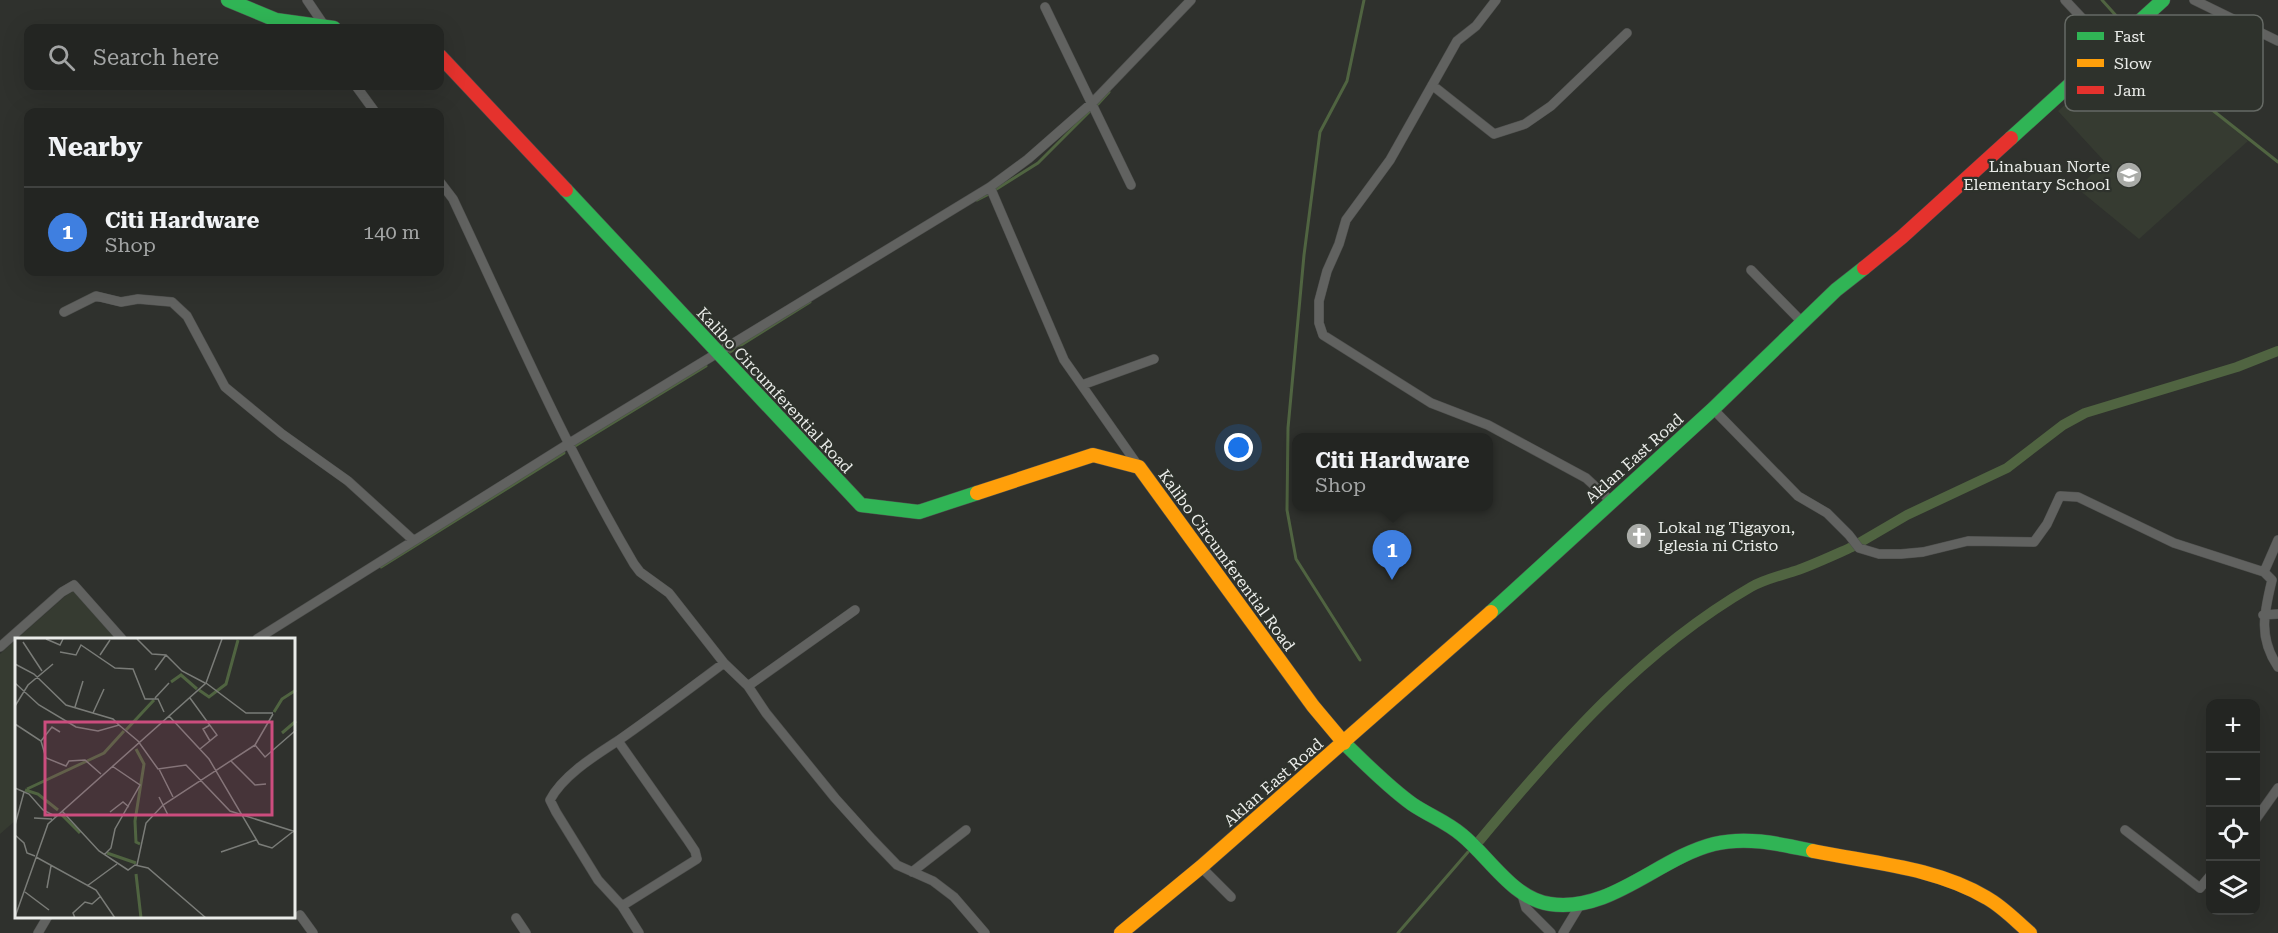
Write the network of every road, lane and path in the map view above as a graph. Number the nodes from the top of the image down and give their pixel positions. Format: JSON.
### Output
{"nodes":[{"id":1,"x":228,"y":0,"type":"edge"},
{"id":2,"x":307,"y":0,"type":"edge"},
{"id":3,"x":1191,"y":0,"type":"edge"},
{"id":4,"x":1496,"y":0,"type":"edge"},
{"id":5,"x":2066,"y":0,"type":"edge"},
{"id":6,"x":2163,"y":0,"type":"edge"},
{"id":7,"x":2194,"y":0,"type":"edge"},
{"id":8,"x":1045,"y":7,"type":"dead end"},
{"id":9,"x":2080,"y":15,"type":"edge"},
{"id":10,"x":2146,"y":15,"type":"edge"},
{"id":11,"x":2225,"y":15,"type":"edge"},
{"id":12,"x":302,"y":24,"type":"edge"},
{"id":13,"x":325,"y":24,"type":"edge"},
{"id":14,"x":1627,"y":33,"type":"dead end"},
{"id":15,"x":2263,"y":34,"type":"edge"},
{"id":16,"x":2278,"y":41,"type":"edge"},
{"id":17,"x":444,"y":60,"type":"edge"},
{"id":18,"x":1432,"y":85,"type":"junction"},
{"id":19,"x":2065,"y":89,"type":"edge"},
{"id":20,"x":359,"y":90,"type":"edge"},
{"id":21,"x":1093,"y":102,"type":"junction"},
{"id":22,"x":372,"y":108,"type":"edge"},
{"id":23,"x":1131,"y":186,"type":"dead end"},
{"id":24,"x":990,"y":187,"type":"junction"},
{"id":25,"x":444,"y":188,"type":"edge"},
{"id":26,"x":1751,"y":270,"type":"dead end"},
{"id":27,"x":64,"y":312,"type":"dead end"},
{"id":28,"x":1803,"y":323,"type":"junction"},
{"id":29,"x":718,"y":354,"type":"junction"},
{"id":30,"x":1154,"y":359,"type":"dead end"},
{"id":31,"x":1082,"y":385,"type":"junction"},
{"id":32,"x":1713,"y":409,"type":"junction"},
{"id":33,"x":568,"y":444,"type":"junction"},
{"id":34,"x":1139,"y":467,"type":"junction"},
{"id":35,"x":1611,"y":501,"type":"junction"},
{"id":36,"x":413,"y":540,"type":"junction"},
{"id":37,"x":2278,"y":540,"type":"edge"},
{"id":38,"x":2264,"y":572,"type":"junction"},
{"id":39,"x":855,"y":610,"type":"dead end"},
{"id":40,"x":2278,"y":614,"type":"edge"},
{"id":41,"x":2263,"y":615,"type":"junction"},
{"id":42,"x":121,"y":638,"type":"edge"},
{"id":43,"x":258,"y":638,"type":"edge"},
{"id":44,"x":0,"y":647,"type":"edge"},
{"id":45,"x":724,"y":663,"type":"junction"},
{"id":46,"x":2278,"y":667,"type":"edge"},
{"id":47,"x":748,"y":686,"type":"junction"},
{"id":48,"x":618,"y":741,"type":"junction"},
{"id":49,"x":1344,"y":743,"type":"junction"},
{"id":50,"x":2278,"y":788,"type":"edge"},
{"id":51,"x":2260,"y":813,"type":"edge"},
{"id":52,"x":966,"y":830,"type":"dead end"},
{"id":53,"x":2125,"y":831,"type":"dead end"},
{"id":54,"x":1201,"y":867,"type":"junction"},
{"id":55,"x":912,"y":872,"type":"junction"},
{"id":56,"x":2206,"y":881,"type":"edge"},
{"id":57,"x":1521,"y":891,"type":"junction"},
{"id":58,"x":1231,"y":897,"type":"dead end"},
{"id":59,"x":1580,"y":905,"type":"junction"},
{"id":60,"x":622,"y":906,"type":"junction"},
{"id":61,"x":300,"y":915,"type":"dead end"},
{"id":62,"x":47,"y":918,"type":"edge"},
{"id":63,"x":516,"y":918,"type":"dead end"},
{"id":64,"x":38,"y":933,"type":"edge"},
{"id":65,"x":313,"y":933,"type":"edge"},
{"id":66,"x":526,"y":933,"type":"edge"},
{"id":67,"x":639,"y":933,"type":"edge"},
{"id":68,"x":985,"y":933,"type":"edge"},
{"id":69,"x":1121,"y":933,"type":"edge"},
{"id":70,"x":1551,"y":933,"type":"edge"},
{"id":71,"x":1563,"y":933,"type":"edge"},
{"id":72,"x":2030,"y":933,"type":"edge"}],
"edges":[{"from":1,"to":12,"type":"main road"},
{"from":2,"to":13,"type":"street"},
{"from":3,"to":21,"type":"street"},
{"from":4,"to":18,"type":"street"},
{"from":5,"to":9,"type":"street"},
{"from":6,"to":10,"type":"main road","name":"Aklan East Road"},
{"from":7,"to":11,"type":"street"},
{"from":8,"to":21,"type":"street"},
{"from":14,"to":18,"type":"street"},
{"from":15,"to":16,"type":"street"},
{"from":17,"to":29,"type":"main road","name":"Kalibo Circumferential Road"},
{"from":18,"to":35,"type":"street"},
{"from":19,"to":28,"type":"main road","name":"Aklan East Road"},
{"from":20,"to":22,"type":"street"},
{"from":21,"to":23,"type":"street"},
{"from":21,"to":24,"type":"street"},
{"from":24,"to":29,"type":"street"},
{"from":24,"to":31,"type":"street"},
{"from":25,"to":33,"type":"street"},
{"from":26,"to":28,"type":"street"},
{"from":27,"to":36,"type":"street"},
{"from":28,"to":32,"type":"main road","name":"Aklan East Road"},
{"from":29,"to":33,"type":"street"},
{"from":29,"to":34,"type":"main road","name":"Kalibo Circumferential Road"},
{"from":30,"to":31,"type":"street"},
{"from":31,"to":34,"type":"street"},
{"from":32,"to":35,"type":"main road","name":"Aklan East Road"},
{"from":32,"to":38,"type":"street"},
{"from":33,"to":36,"type":"street"},
{"from":33,"to":45,"type":"street"},
{"from":34,"to":49,"type":"main road","name":"Kalibo Circumferential Road"},
{"from":35,"to":49,"type":"main road","name":"Aklan East Road"},
{"from":36,"to":43,"type":"street"},
{"from":37,"to":38,"type":"street"},
{"from":38,"to":41,"type":"street"},
{"from":39,"to":47,"type":"street"},
{"from":40,"to":41,"type":"street"},
{"from":41,"to":46,"type":"street"},
{"from":42,"to":44,"type":"street"},
{"from":45,"to":47,"type":"street"},
{"from":45,"to":48,"type":"street"},
{"from":47,"to":55,"type":"street"},
{"from":48,"to":60,"type":"street"},
{"from":48,"to":60,"type":"street"},
{"from":49,"to":54,"type":"main road","name":"Aklan East Road"},
{"from":49,"to":57,"type":"main road","name":"Kalibo Circumferential Road"},
{"from":50,"to":51,"type":"street"},
{"from":52,"to":55,"type":"street"},
{"from":53,"to":56,"type":"street"},
{"from":54,"to":58,"type":"street"},
{"from":54,"to":69,"type":"main road","name":"Aklan East Road"},
{"from":55,"to":68,"type":"street"},
{"from":57,"to":59,"type":"main road","name":"Kalibo Circumferential Road"},
{"from":57,"to":70,"type":"street"},
{"from":59,"to":71,"type":"street"},
{"from":59,"to":72,"type":"main road","name":"Kalibo Circumferential Road"},
{"from":60,"to":67,"type":"street"},
{"from":61,"to":65,"type":"street"},
{"from":62,"to":64,"type":"street"},
{"from":63,"to":66,"type":"street"}]}
